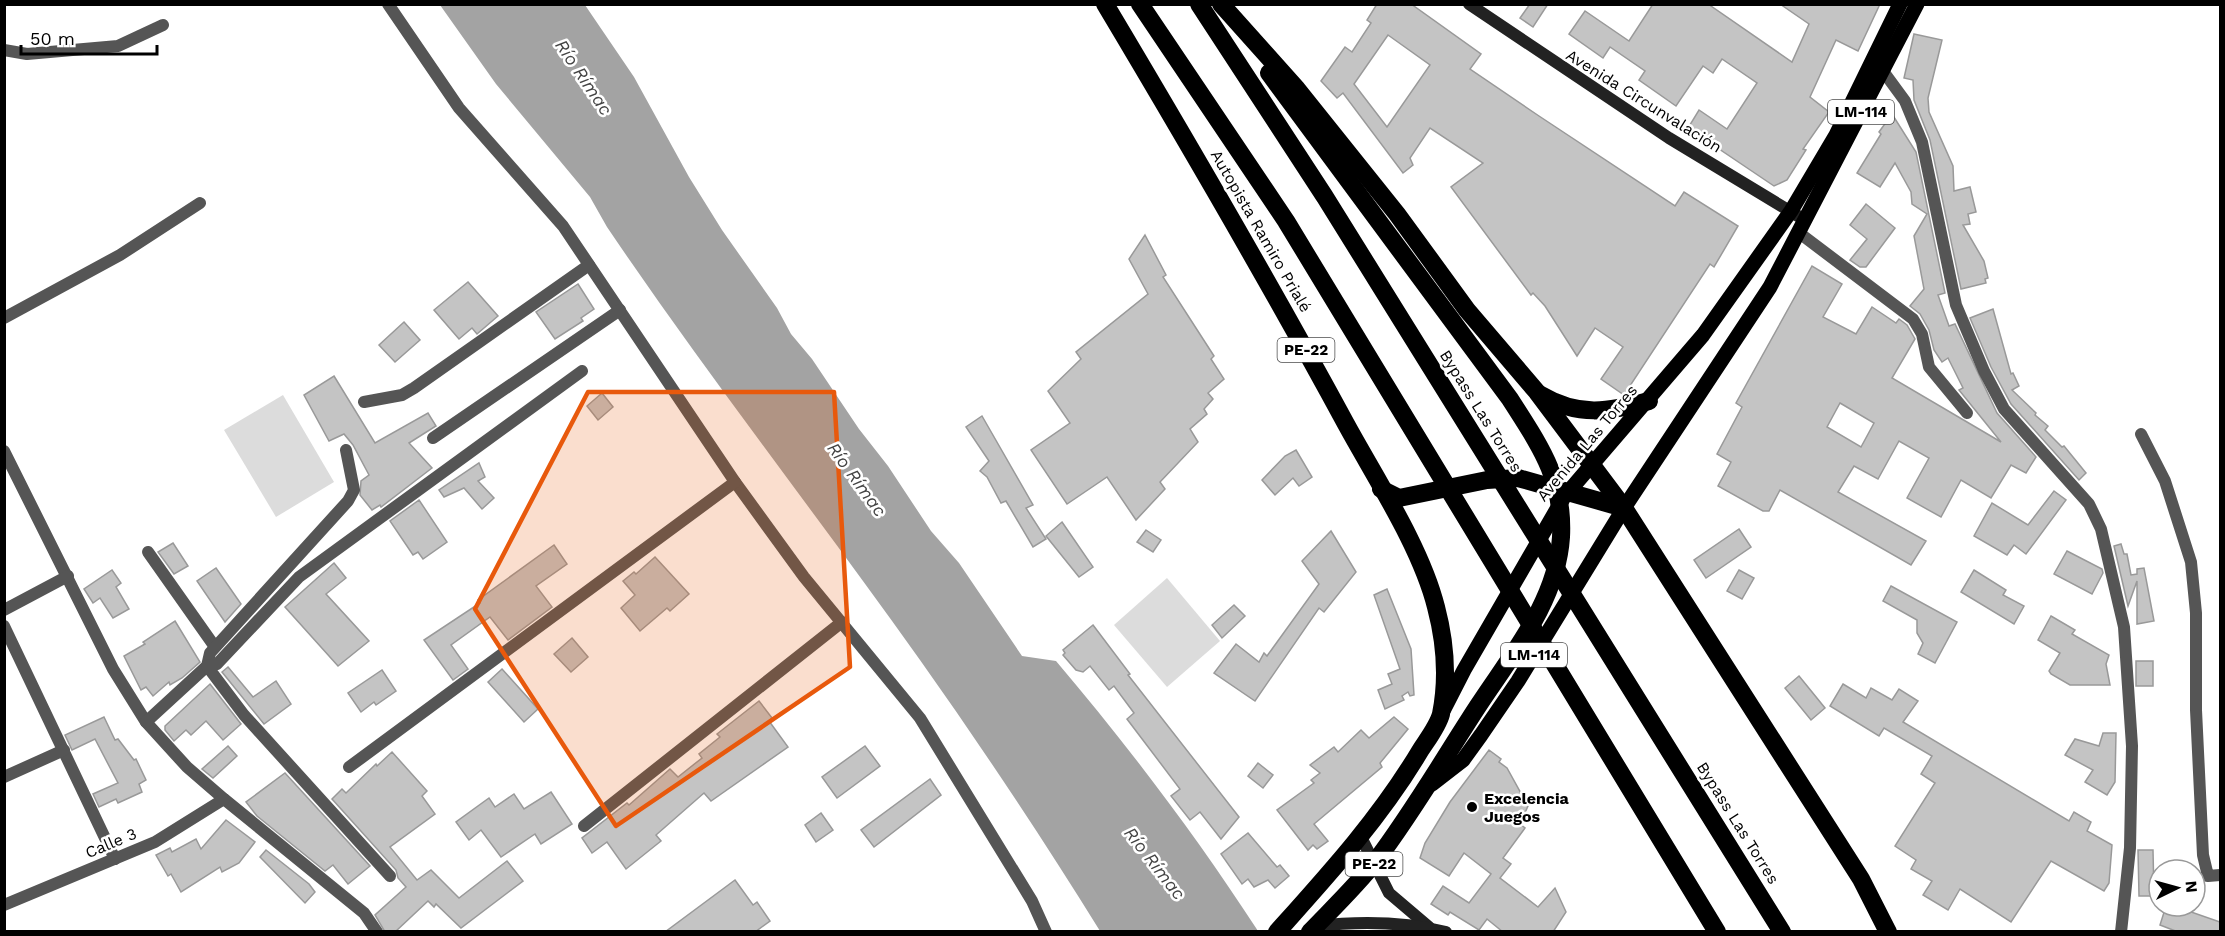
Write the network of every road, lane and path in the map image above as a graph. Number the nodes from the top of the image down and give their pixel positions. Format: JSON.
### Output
{"nodes":[{"id":1,"x":388,"y":4,"type":"edge"},
{"id":2,"x":1105,"y":4,"type":"edge"},
{"id":3,"x":1140,"y":4,"type":"edge"},
{"id":4,"x":1199,"y":4,"type":"edge"},
{"id":5,"x":1219,"y":4,"type":"edge"},
{"id":6,"x":1469,"y":4,"type":"edge"},
{"id":7,"x":1900,"y":4,"type":"edge"},
{"id":8,"x":1917,"y":4,"type":"edge"},
{"id":9,"x":163,"y":25,"type":"dead end"},
{"id":10,"x":4,"y":50,"type":"edge"},
{"id":11,"x":1883,"y":71,"type":"junction"},
{"id":12,"x":200,"y":203,"type":"dead end"},
{"id":13,"x":1798,"y":221,"type":"junction"},
{"id":14,"x":589,"y":265,"type":"junction"},
{"id":15,"x":620,"y":310,"type":"junction"},
{"id":16,"x":4,"y":318,"type":"edge"},
{"id":17,"x":582,"y":370,"type":"dead end"},
{"id":18,"x":1537,"y":392,"type":"junction"},
{"id":19,"x":1648,"y":401,"type":"junction"},
{"id":20,"x":364,"y":402,"type":"dead end"},
{"id":21,"x":1967,"y":413,"type":"dead end"},
{"id":22,"x":2141,"y":434,"type":"dead end"},
{"id":23,"x":433,"y":438,"type":"dead end"},
{"id":24,"x":346,"y":450,"type":"dead end"},
{"id":25,"x":4,"y":451,"type":"edge"},
{"id":26,"x":1592,"y":465,"type":"junction"},
{"id":27,"x":735,"y":482,"type":"junction"},
{"id":28,"x":1381,"y":489,"type":"junction"},
{"id":29,"x":1567,"y":493,"type":"junction"},
{"id":30,"x":1624,"y":508,"type":"junction"},
{"id":31,"x":148,"y":552,"type":"dead end"},
{"id":32,"x":68,"y":576,"type":"junction"},
{"id":33,"x":4,"y":610,"type":"edge"},
{"id":34,"x":842,"y":622,"type":"junction"},
{"id":35,"x":4,"y":626,"type":"edge"},
{"id":36,"x":215,"y":647,"type":"junction"},
{"id":37,"x":207,"y":666,"type":"junction"},
{"id":38,"x":1441,"y":717,"type":"junction"},
{"id":39,"x":147,"y":722,"type":"junction"},
{"id":40,"x":64,"y":750,"type":"junction"},
{"id":41,"x":349,"y":767,"type":"dead end"},
{"id":42,"x":4,"y":777,"type":"edge"},
{"id":43,"x":1427,"y":787,"type":"junction"},
{"id":44,"x":224,"y":799,"type":"junction"},
{"id":45,"x":584,"y":826,"type":"dead end"},
{"id":46,"x":1362,"y":837,"type":"junction"},
{"id":47,"x":116,"y":859,"type":"junction"},
{"id":48,"x":1374,"y":863,"type":"junction"},
{"id":49,"x":2220,"y":875,"type":"edge"},
{"id":50,"x":390,"y":876,"type":"dead end"},
{"id":51,"x":4,"y":905,"type":"edge"},
{"id":52,"x":1430,"y":928,"type":"junction"},
{"id":53,"x":1313,"y":929,"type":"edge"},
{"id":54,"x":377,"y":932,"type":"edge"},
{"id":55,"x":1046,"y":932,"type":"edge"},
{"id":56,"x":1277,"y":932,"type":"edge"},
{"id":57,"x":1446,"y":932,"type":"edge"},
{"id":58,"x":1717,"y":932,"type":"edge"},
{"id":59,"x":1782,"y":932,"type":"edge"},
{"id":60,"x":1888,"y":932,"type":"edge"},
{"id":61,"x":2121,"y":932,"type":"edge"}],
"edges":[{"from":1,"to":14,"type":"street"},
{"from":2,"to":28,"type":"highway","name":"Autopista Ramiro Prialé","number":"PE-22"},
{"from":3,"to":58,"type":"highway"},
{"from":4,"to":59,"type":"highway","name":"Bypass Las Torres"},
{"from":5,"to":18,"type":"highway"},
{"from":5,"to":43,"type":"highway","number":"PE-22"},
{"from":6,"to":13,"type":"street","name":"Avenida Circunvalación"},
{"from":7,"to":13,"type":"main road","name":"Avenida Las Torres","number":"LM-114"},
{"from":8,"to":11,"type":"main road","name":"Avenida Las Torres","number":"LM-114"},
{"from":9,"to":10,"type":"street"},
{"from":11,"to":13,"type":"main road","name":"Avenida Las Torres","number":"LM-114"},
{"from":11,"to":61,"type":"street"},
{"from":12,"to":16,"type":"street"},
{"from":13,"to":19,"type":"main road","name":"Avenida Las Torres","number":"LM-114"},
{"from":13,"to":21,"type":"street"},
{"from":13,"to":30,"type":"main road","name":"Avenida Las Torres","number":"LM-114"},
{"from":14,"to":15,"type":"street"},
{"from":14,"to":20,"type":"street"},
{"from":15,"to":23,"type":"street"},
{"from":15,"to":27,"type":"street"},
{"from":17,"to":37,"type":"street"},
{"from":18,"to":19,"type":"highway"},
{"from":18,"to":26,"type":"highway"},
{"from":19,"to":26,"type":"main road","name":"Avenida Las Torres","number":"LM-114"},
{"from":22,"to":49,"type":"street"},
{"from":24,"to":36,"type":"street"},
{"from":25,"to":32,"type":"street"},
{"from":26,"to":29,"type":"main road","name":"Avenida Las Torres","number":"LM-114"},
{"from":26,"to":30,"type":"highway"},
{"from":27,"to":34,"type":"street"},
{"from":27,"to":41,"type":"street"},
{"from":28,"to":29,"type":"highway"},
{"from":28,"to":38,"type":"highway","name":"Autopista Ramiro Prialé","number":"PE-22"},
{"from":29,"to":30,"type":"highway"},
{"from":29,"to":38,"type":"main road","name":"Avenida Las Torres","number":"LM-114"},
{"from":30,"to":43,"type":"main road","name":"Avenida Las Torres","number":"LM-114"},
{"from":30,"to":60,"type":"highway"},
{"from":31,"to":36,"type":"street"},
{"from":32,"to":33,"type":"street"},
{"from":32,"to":39,"type":"street"},
{"from":34,"to":45,"type":"street"},
{"from":34,"to":55,"type":"street"},
{"from":35,"to":40,"type":"street"},
{"from":36,"to":37,"type":"street"},
{"from":37,"to":39,"type":"street"},
{"from":37,"to":50,"type":"street"},
{"from":38,"to":46,"type":"highway","name":"Avenida Las Torres","number":"PE-22"},
{"from":39,"to":44,"type":"street"},
{"from":40,"to":42,"type":"street"},
{"from":40,"to":47,"type":"street"},
{"from":43,"to":48,"type":"highway","name":"Avenida Las Torres","number":"PE-22"},
{"from":44,"to":47,"type":"street","name":"Calle 3"},
{"from":44,"to":54,"type":"street"},
{"from":46,"to":48,"type":"street"},
{"from":46,"to":56,"type":"highway","name":"Avenida Las Torres","number":"PE-22"},
{"from":47,"to":51,"type":"street","name":"Calle 3"},
{"from":48,"to":52,"type":"street"},
{"from":48,"to":53,"type":"highway","name":"Avenida Las Torres","number":"PE-22"},
{"from":52,"to":53,"type":"street"},
{"from":52,"to":57,"type":"street"}]}
